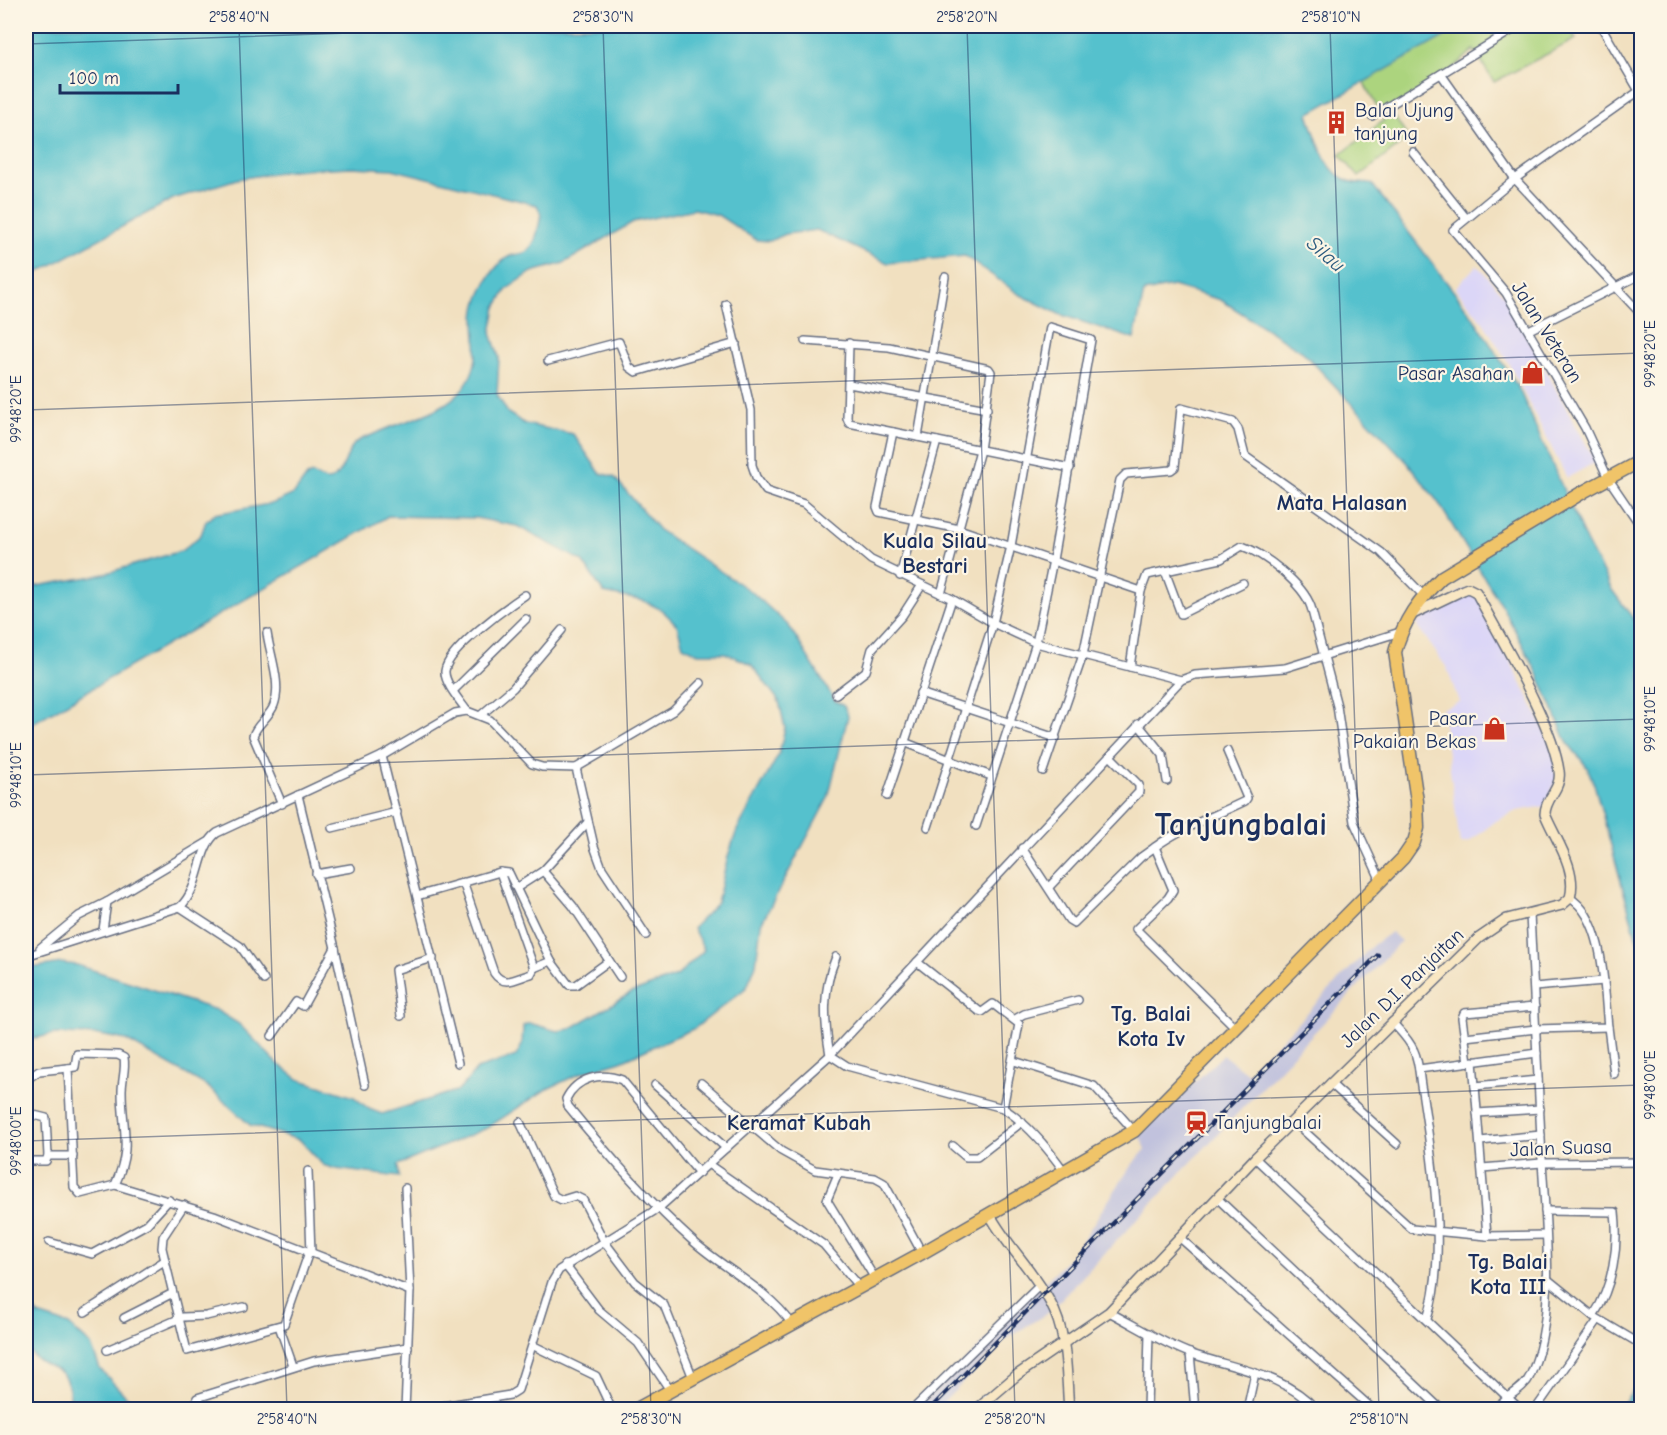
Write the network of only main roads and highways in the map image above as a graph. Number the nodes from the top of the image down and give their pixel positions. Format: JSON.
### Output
{"nodes":[{"id":1,"x":1641,"y":460,"type":"edge"},
{"id":2,"x":1409,"y":615,"type":"junction"},
{"id":3,"x":990,"y":1215,"type":"junction"},
{"id":4,"x":1064,"y":1344,"type":"junction"},
{"id":5,"x":648,"y":1406,"type":"edge"},
{"id":6,"x":635,"y":1410,"type":"edge"},
{"id":7,"x":976,"y":1410,"type":"edge"},
{"id":8,"x":1069,"y":1410,"type":"edge"}],
"edges":[{"from":1,"to":2,"type":"highway"},
{"from":2,"to":3,"type":"highway"},
{"from":2,"to":4,"type":"main road","name":"Jalan D.I. Panjaitan"},
{"from":3,"to":4,"type":"main road"},
{"from":3,"to":5,"type":"highway"},
{"from":4,"to":7,"type":"main road","name":"Jalan D.I. Panjaitan"},
{"from":4,"to":8,"type":"main road"},
{"from":5,"to":6,"type":"highway"}]}
